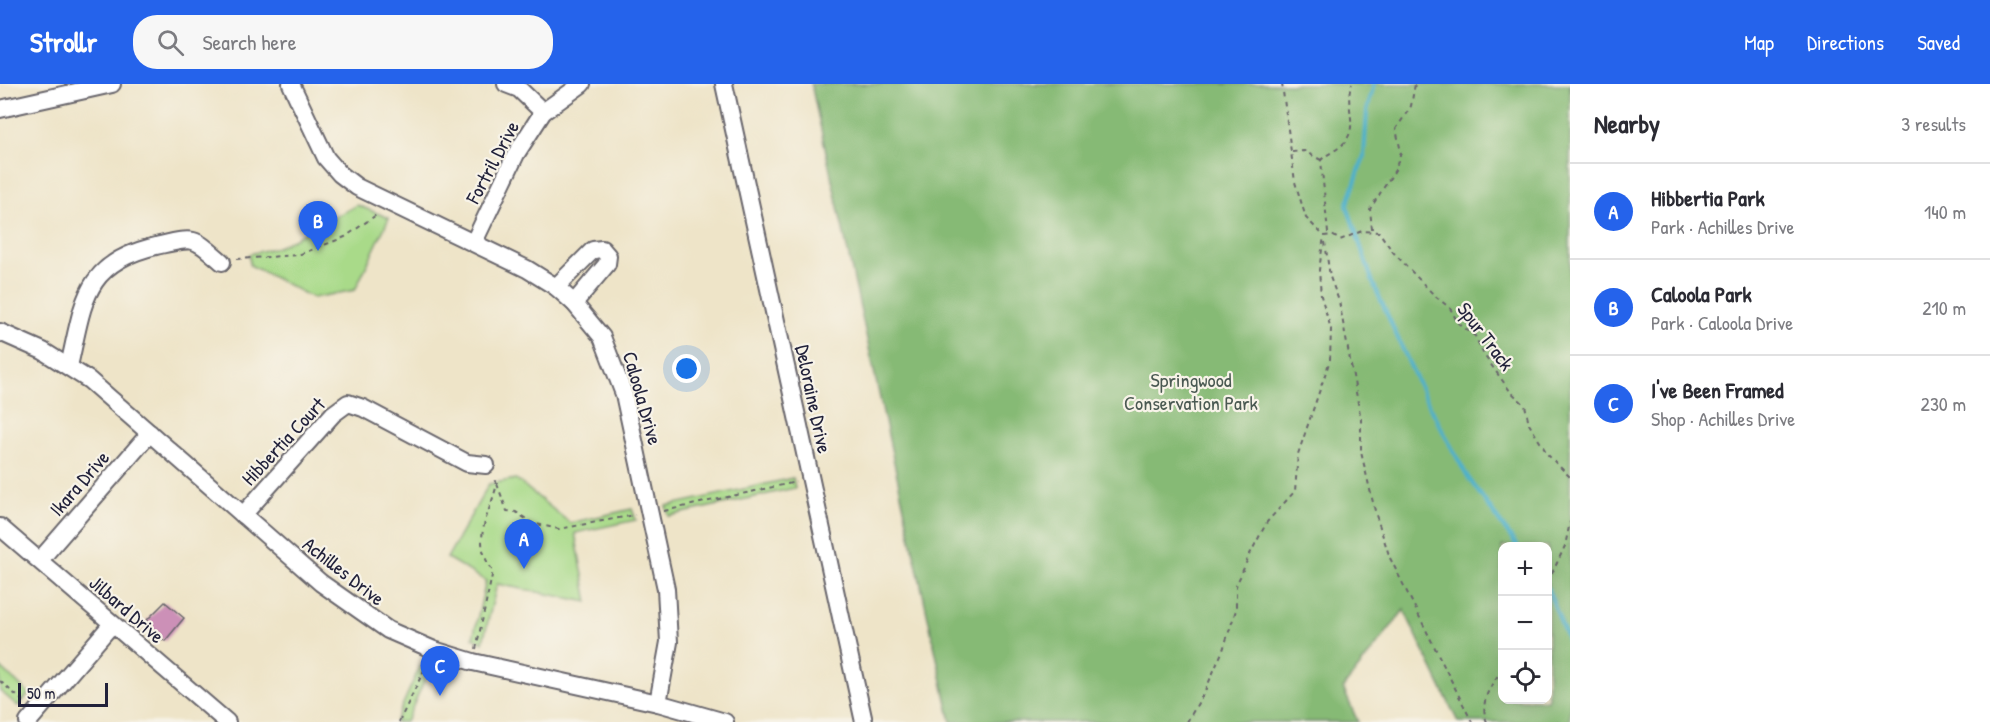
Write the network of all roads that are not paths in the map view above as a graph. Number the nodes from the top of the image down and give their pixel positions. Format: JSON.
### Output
{"nodes":[{"id":1,"x":112,"y":84,"type":"edge"},
{"id":2,"x":291,"y":84,"type":"edge"},
{"id":3,"x":506,"y":84,"type":"edge"},
{"id":4,"x":582,"y":84,"type":"edge"},
{"id":5,"x":724,"y":84,"type":"edge"},
{"id":6,"x":0,"y":109,"type":"edge"},
{"id":7,"x":543,"y":112,"type":"junction"},
{"id":8,"x":474,"y":242,"type":"junction"},
{"id":9,"x":222,"y":262,"type":"road end"},
{"id":10,"x":556,"y":287,"type":"junction"},
{"id":11,"x":574,"y":303,"type":"junction"},
{"id":12,"x":0,"y":332,"type":"edge"},
{"id":13,"x":69,"y":366,"type":"junction"},
{"id":14,"x":150,"y":432,"type":"junction"},
{"id":15,"x":486,"y":465,"type":"road end"},
{"id":16,"x":243,"y":515,"type":"junction"},
{"id":17,"x":0,"y":527,"type":"edge"},
{"id":18,"x":40,"y":560,"type":"junction"},
{"id":19,"x":112,"y":624,"type":"junction"},
{"id":20,"x":658,"y":703,"type":"junction"},
{"id":21,"x":32,"y":718,"type":"edge"},
{"id":22,"x":858,"y":721,"type":"edge"},
{"id":23,"x":227,"y":722,"type":"edge"},
{"id":24,"x":725,"y":722,"type":"edge"}],
"edges":[{"from":1,"to":6,"type":"street"},
{"from":2,"to":8,"type":"street","name":"Caloola Drive"},
{"from":3,"to":7,"type":"street"},
{"from":4,"to":7,"type":"street","name":"Fortril Drive"},
{"from":5,"to":22,"type":"street","name":"Deloraine Drive"},
{"from":7,"to":8,"type":"street","name":"Fortril Drive"},
{"from":8,"to":10,"type":"street","name":"Caloola Drive"},
{"from":9,"to":13,"type":"street"},
{"from":10,"to":11,"type":"street","name":"Caloola Drive"},
{"from":10,"to":11,"type":"street"},
{"from":11,"to":20,"type":"street","name":"Caloola Drive"},
{"from":12,"to":13,"type":"street","name":"Achilles Drive"},
{"from":13,"to":14,"type":"street","name":"Achilles Drive"},
{"from":14,"to":16,"type":"street","name":"Achilles Drive"},
{"from":14,"to":18,"type":"street","name":"Ikara Drive"},
{"from":15,"to":16,"type":"street","name":"Hibbertia Court"},
{"from":16,"to":20,"type":"street","name":"Achilles Drive"},
{"from":17,"to":18,"type":"street","name":"Jilbard Drive"},
{"from":18,"to":19,"type":"street","name":"Jilbard Drive"},
{"from":19,"to":21,"type":"street"},
{"from":19,"to":23,"type":"street","name":"Jilbard Drive"},
{"from":20,"to":24,"type":"street","name":"Achilles Drive"}]}
